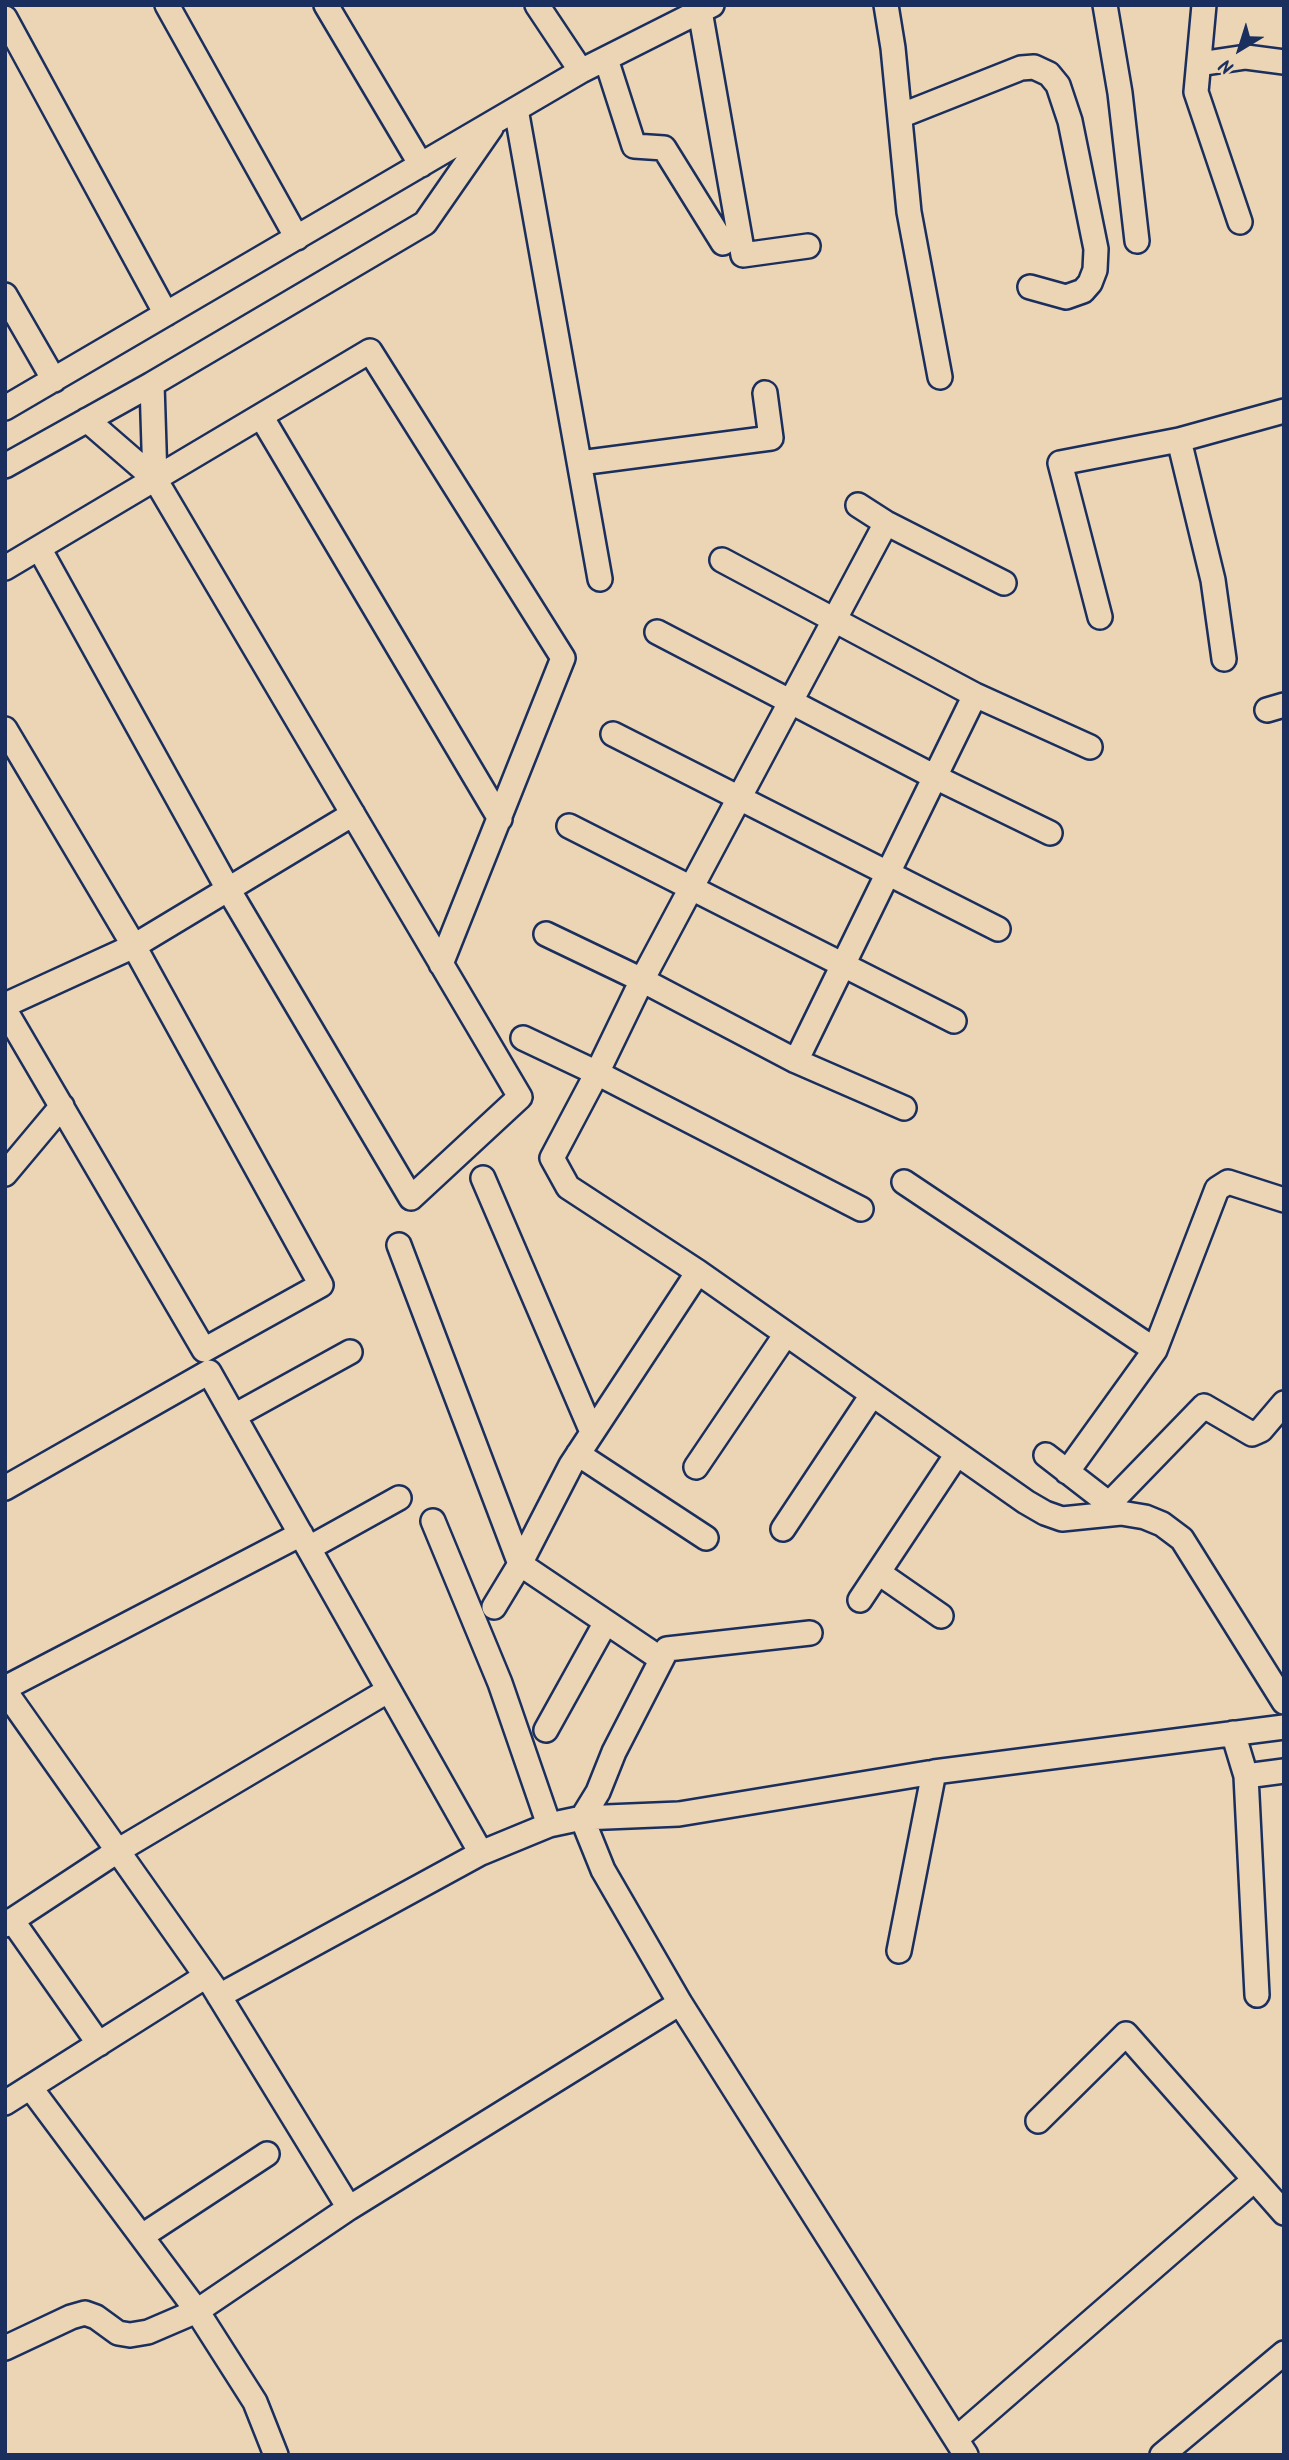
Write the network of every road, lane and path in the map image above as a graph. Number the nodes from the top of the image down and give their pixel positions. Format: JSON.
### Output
{"nodes":[{"id":1,"x":167,"y":5,"type":"edge"},
{"id":2,"x":326,"y":5,"type":"edge"},
{"id":3,"x":537,"y":5,"type":"edge"},
{"id":4,"x":886,"y":5,"type":"edge"},
{"id":5,"x":1105,"y":5,"type":"edge"},
{"id":6,"x":1204,"y":5,"type":"edge"},
{"id":7,"x":706,"y":8,"type":"edge"},
{"id":8,"x":5,"y":18,"type":"edge"},
{"id":9,"x":606,"y":59,"type":"junction"},
{"id":10,"x":1284,"y":62,"type":"edge"},
{"id":11,"x":1199,"y":64,"type":"junction"},
{"id":12,"x":581,"y":71,"type":"junction"},
{"id":13,"x":516,"y":109,"type":"junction"},
{"id":14,"x":900,"y":116,"type":"junction"},
{"id":15,"x":494,"y":122,"type":"junction"},
{"id":16,"x":421,"y":165,"type":"junction"},
{"id":17,"x":1240,"y":222,"type":"dead end"},
{"id":18,"x":297,"y":238,"type":"junction"},
{"id":19,"x":1137,"y":242,"type":"dead end"},
{"id":20,"x":723,"y":243,"type":"dead end"},
{"id":21,"x":808,"y":246,"type":"dead end"},
{"id":22,"x":1030,"y":287,"type":"dead end"},
{"id":23,"x":5,"y":295,"type":"edge"},
{"id":24,"x":166,"y":314,"type":"junction"},
{"id":25,"x":940,"y":377,"type":"dead end"},
{"id":26,"x":54,"y":380,"type":"junction"},
{"id":27,"x":152,"y":384,"type":"junction"},
{"id":28,"x":765,"y":393,"type":"dead end"},
{"id":29,"x":5,"y":408,"type":"edge"},
{"id":30,"x":1284,"y":411,"type":"edge"},
{"id":31,"x":261,"y":416,"type":"junction"},
{"id":32,"x":87,"y":420,"type":"junction"},
{"id":33,"x":1179,"y":440,"type":"junction"},
{"id":34,"x":580,"y":464,"type":"junction"},
{"id":35,"x":5,"y":467,"type":"edge"},
{"id":36,"x":155,"y":479,"type":"junction"},
{"id":37,"x":858,"y":505,"type":"dead end"},
{"id":38,"x":886,"y":523,"type":"junction"},
{"id":39,"x":39,"y":548,"type":"junction"},
{"id":40,"x":722,"y":560,"type":"dead end"},
{"id":41,"x":5,"y":568,"type":"edge"},
{"id":42,"x":600,"y":579,"type":"dead end"},
{"id":43,"x":1004,"y":583,"type":"dead end"},
{"id":44,"x":1100,"y":617,"type":"dead end"},
{"id":45,"x":834,"y":619,"type":"junction"},
{"id":46,"x":657,"y":632,"type":"dead end"},
{"id":47,"x":1224,"y":659,"type":"dead end"},
{"id":48,"x":975,"y":695,"type":"junction"},
{"id":49,"x":790,"y":701,"type":"junction"},
{"id":50,"x":5,"y":729,"type":"edge"},
{"id":51,"x":613,"y":734,"type":"dead end"},
{"id":52,"x":1090,"y":747,"type":"dead end"},
{"id":53,"x":935,"y":777,"type":"junction"},
{"id":54,"x":739,"y":796,"type":"junction"},
{"id":55,"x":353,"y":814,"type":"junction"},
{"id":56,"x":500,"y":819,"type":"junction"},
{"id":57,"x":569,"y":826,"type":"dead end"},
{"id":58,"x":1050,"y":833,"type":"dead end"},
{"id":59,"x":887,"y":873,"type":"junction"},
{"id":60,"x":691,"y":886,"type":"junction"},
{"id":61,"x":228,"y":889,"type":"junction"},
{"id":62,"x":998,"y":929,"type":"dead end"},
{"id":63,"x":546,"y":934,"type":"dead end"},
{"id":64,"x":134,"y":946,"type":"junction"},
{"id":65,"x":441,"y":964,"type":"junction"},
{"id":66,"x":843,"y":964,"type":"junction"},
{"id":67,"x":642,"y":980,"type":"junction"},
{"id":68,"x":5,"y":1008,"type":"edge"},
{"id":69,"x":954,"y":1021,"type":"dead end"},
{"id":70,"x":523,"y":1038,"type":"dead end"},
{"id":71,"x":796,"y":1060,"type":"junction"},
{"id":72,"x":597,"y":1073,"type":"junction"},
{"id":73,"x":62,"y":1106,"type":"junction"},
{"id":74,"x":904,"y":1108,"type":"dead end"},
{"id":75,"x":5,"y":1174,"type":"edge"},
{"id":76,"x":484,"y":1178,"type":"dead end"},
{"id":77,"x":904,"y":1182,"type":"dead end"},
{"id":78,"x":1284,"y":1200,"type":"edge"},
{"id":79,"x":861,"y":1209,"type":"dead end"},
{"id":80,"x":399,"y":1245,"type":"dead end"},
{"id":81,"x":698,"y":1272,"type":"junction"},
{"id":82,"x":786,"y":1334,"type":"junction"},
{"id":83,"x":1155,"y":1350,"type":"junction"},
{"id":84,"x":351,"y":1352,"type":"dead end"},
{"id":85,"x":872,"y":1395,"type":"junction"},
{"id":86,"x":1284,"y":1403,"type":"edge"},
{"id":87,"x":234,"y":1416,"type":"junction"},
{"id":88,"x":592,"y":1432,"type":"junction"},
{"id":89,"x":578,"y":1454,"type":"junction"},
{"id":90,"x":957,"y":1454,"type":"junction"},
{"id":91,"x":1046,"y":1455,"type":"dead end"},
{"id":92,"x":696,"y":1466,"type":"dead end"},
{"id":93,"x":1067,"y":1472,"type":"junction"},
{"id":94,"x":5,"y":1488,"type":"edge"},
{"id":95,"x":399,"y":1498,"type":"dead end"},
{"id":96,"x":1115,"y":1509,"type":"junction"},
{"id":97,"x":433,"y":1521,"type":"dead end"},
{"id":98,"x":783,"y":1529,"type":"dead end"},
{"id":99,"x":706,"y":1538,"type":"dead end"},
{"id":100,"x":305,"y":1541,"type":"junction"},
{"id":101,"x":520,"y":1564,"type":"junction"},
{"id":102,"x":878,"y":1573,"type":"junction"},
{"id":103,"x":860,"y":1600,"type":"dead end"},
{"id":104,"x":494,"y":1607,"type":"dead end"},
{"id":105,"x":941,"y":1616,"type":"dead end"},
{"id":106,"x":606,"y":1622,"type":"junction"},
{"id":107,"x":810,"y":1633,"type":"dead end"},
{"id":108,"x":661,"y":1658,"type":"junction"},
{"id":109,"x":389,"y":1690,"type":"junction"},
{"id":110,"x":8,"y":1702,"type":"edge"},
{"id":111,"x":1284,"y":1702,"type":"edge"},
{"id":112,"x":1284,"y":1727,"type":"edge"},
{"id":113,"x":546,"y":1730,"type":"dead end"},
{"id":114,"x":1233,"y":1733,"type":"junction"},
{"id":115,"x":1284,"y":1771,"type":"edge"},
{"id":116,"x":934,"y":1772,"type":"junction"},
{"id":117,"x":1246,"y":1776,"type":"junction"},
{"id":118,"x":582,"y":1818,"type":"junction"},
{"id":119,"x":549,"y":1825,"type":"junction"},
{"id":120,"x":119,"y":1850,"type":"junction"},
{"id":121,"x":481,"y":1853,"type":"junction"},
{"id":122,"x":9,"y":1923,"type":"edge"},
{"id":123,"x":898,"y":1951,"type":"dead end"},
{"id":124,"x":206,"y":1976,"type":"junction"},
{"id":125,"x":1257,"y":1995,"type":"dead end"},
{"id":126,"x":219,"y":1996,"type":"junction"},
{"id":127,"x":680,"y":2003,"type":"junction"},
{"id":128,"x":99,"y":2044,"type":"junction"},
{"id":129,"x":30,"y":2087,"type":"junction"},
{"id":130,"x":5,"y":2103,"type":"edge"},
{"id":131,"x":1038,"y":2122,"type":"dead end"},
{"id":132,"x":267,"y":2154,"type":"dead end"},
{"id":133,"x":1254,"y":2180,"type":"junction"},
{"id":134,"x":349,"y":2208,"type":"junction"},
{"id":135,"x":1284,"y":2213,"type":"edge"},
{"id":136,"x":142,"y":2236,"type":"junction"},
{"id":137,"x":197,"y":2311,"type":"junction"},
{"id":138,"x":5,"y":2348,"type":"edge"},
{"id":139,"x":1284,"y":2353,"type":"edge"},
{"id":140,"x":961,"y":2447,"type":"edge"},
{"id":141,"x":276,"y":2455,"type":"edge"},
{"id":142,"x":1162,"y":2455,"type":"edge"}],
"edges":[{"from":1,"to":18,"type":"street"},
{"from":2,"to":16,"type":"street"},
{"from":3,"to":12,"type":"street"},
{"from":4,"to":14,"type":"street"},
{"from":5,"to":19,"type":"street"},
{"from":6,"to":11,"type":"street"},
{"from":7,"to":9,"type":"street"},
{"from":7,"to":21,"type":"street"},
{"from":8,"to":24,"type":"street"},
{"from":9,"to":12,"type":"street"},
{"from":9,"to":20,"type":"street"},
{"from":10,"to":11,"type":"street"},
{"from":11,"to":17,"type":"street"},
{"from":12,"to":13,"type":"street"},
{"from":13,"to":15,"type":"street"},
{"from":13,"to":34,"type":"street"},
{"from":14,"to":22,"type":"street"},
{"from":14,"to":25,"type":"street"},
{"from":15,"to":16,"type":"street"},
{"from":15,"to":27,"type":"street"},
{"from":16,"to":18,"type":"street"},
{"from":18,"to":24,"type":"street"},
{"from":23,"to":26,"type":"street"},
{"from":24,"to":26,"type":"street"},
{"from":26,"to":29,"type":"street"},
{"from":27,"to":32,"type":"street"},
{"from":27,"to":36,"type":"street"},
{"from":28,"to":34,"type":"street"},
{"from":30,"to":33,"type":"street"},
{"from":31,"to":36,"type":"street"},
{"from":31,"to":56,"type":"street"},
{"from":31,"to":56,"type":"street"},
{"from":32,"to":35,"type":"street"},
{"from":32,"to":36,"type":"street"},
{"from":33,"to":44,"type":"street"},
{"from":33,"to":47,"type":"street"},
{"from":34,"to":42,"type":"street"},
{"from":36,"to":39,"type":"street"},
{"from":36,"to":55,"type":"street"},
{"from":37,"to":38,"type":"street"},
{"from":38,"to":43,"type":"street"},
{"from":38,"to":45,"type":"street"},
{"from":39,"to":41,"type":"street"},
{"from":39,"to":61,"type":"street"},
{"from":40,"to":45,"type":"street"},
{"from":45,"to":48,"type":"street"},
{"from":45,"to":49,"type":"street"},
{"from":46,"to":49,"type":"street"},
{"from":48,"to":52,"type":"street"},
{"from":48,"to":53,"type":"street"},
{"from":49,"to":53,"type":"street"},
{"from":49,"to":54,"type":"street"},
{"from":50,"to":64,"type":"street"},
{"from":51,"to":54,"type":"street"},
{"from":53,"to":58,"type":"street"},
{"from":53,"to":59,"type":"street"},
{"from":54,"to":59,"type":"street"},
{"from":54,"to":60,"type":"street"},
{"from":55,"to":61,"type":"street"},
{"from":55,"to":65,"type":"street"},
{"from":56,"to":65,"type":"street"},
{"from":57,"to":60,"type":"street"},
{"from":59,"to":62,"type":"street"},
{"from":59,"to":66,"type":"street"},
{"from":60,"to":66,"type":"street"},
{"from":60,"to":67,"type":"street"},
{"from":61,"to":64,"type":"street"},
{"from":61,"to":65,"type":"street"},
{"from":63,"to":67,"type":"street"},
{"from":64,"to":68,"type":"street"},
{"from":64,"to":73,"type":"street"},
{"from":66,"to":69,"type":"street"},
{"from":66,"to":71,"type":"street"},
{"from":67,"to":71,"type":"street"},
{"from":67,"to":72,"type":"street"},
{"from":68,"to":73,"type":"street"},
{"from":70,"to":72,"type":"street"},
{"from":71,"to":74,"type":"street"},
{"from":72,"to":79,"type":"street"},
{"from":72,"to":81,"type":"street"},
{"from":73,"to":75,"type":"street"},
{"from":76,"to":88,"type":"street"},
{"from":77,"to":83,"type":"street"},
{"from":78,"to":83,"type":"street"},
{"from":80,"to":101,"type":"street"},
{"from":81,"to":82,"type":"street"},
{"from":81,"to":88,"type":"street"},
{"from":82,"to":85,"type":"street"},
{"from":82,"to":92,"type":"street"},
{"from":83,"to":93,"type":"street"},
{"from":84,"to":87,"type":"street"},
{"from":85,"to":90,"type":"street"},
{"from":85,"to":98,"type":"street"},
{"from":86,"to":96,"type":"street"},
{"from":87,"to":94,"type":"street"},
{"from":87,"to":100,"type":"street"},
{"from":88,"to":89,"type":"street"},
{"from":89,"to":99,"type":"street"},
{"from":89,"to":101,"type":"street"},
{"from":90,"to":96,"type":"street"},
{"from":90,"to":102,"type":"street"},
{"from":91,"to":93,"type":"street"},
{"from":93,"to":96,"type":"street"},
{"from":95,"to":100,"type":"street"},
{"from":96,"to":111,"type":"street"},
{"from":97,"to":119,"type":"street"},
{"from":100,"to":109,"type":"street"},
{"from":100,"to":110,"type":"street"},
{"from":101,"to":104,"type":"street"},
{"from":101,"to":106,"type":"street"},
{"from":102,"to":103,"type":"street"},
{"from":102,"to":105,"type":"street"},
{"from":106,"to":108,"type":"street"},
{"from":106,"to":113,"type":"street"},
{"from":107,"to":108,"type":"street"},
{"from":108,"to":118,"type":"street"},
{"from":109,"to":120,"type":"street"},
{"from":109,"to":121,"type":"street"},
{"from":110,"to":120,"type":"street"},
{"from":112,"to":114,"type":"street"},
{"from":114,"to":116,"type":"street"},
{"from":114,"to":117,"type":"street"},
{"from":115,"to":117,"type":"street"},
{"from":116,"to":118,"type":"street"},
{"from":116,"to":123,"type":"street"},
{"from":117,"to":125,"type":"street"},
{"from":118,"to":119,"type":"street"},
{"from":118,"to":127,"type":"street"},
{"from":119,"to":121,"type":"street"},
{"from":120,"to":122,"type":"street"},
{"from":120,"to":124,"type":"street"},
{"from":121,"to":126,"type":"street"},
{"from":122,"to":128,"type":"street"},
{"from":124,"to":126,"type":"street"},
{"from":124,"to":128,"type":"street"},
{"from":126,"to":134,"type":"street"},
{"from":127,"to":134,"type":"street"},
{"from":127,"to":140,"type":"street"},
{"from":128,"to":129,"type":"street"},
{"from":129,"to":130,"type":"street"},
{"from":129,"to":136,"type":"street"},
{"from":131,"to":133,"type":"street"},
{"from":132,"to":136,"type":"street"},
{"from":133,"to":135,"type":"street"},
{"from":133,"to":140,"type":"street"},
{"from":134,"to":137,"type":"street"},
{"from":136,"to":137,"type":"street"},
{"from":137,"to":138,"type":"street"},
{"from":137,"to":141,"type":"street"},
{"from":139,"to":142,"type":"street"}]}
